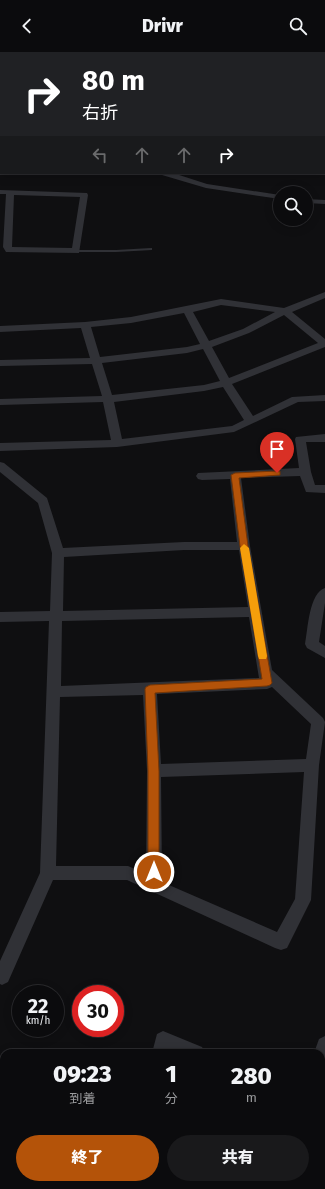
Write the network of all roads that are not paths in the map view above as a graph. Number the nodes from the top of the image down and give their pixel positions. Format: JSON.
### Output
{"nodes":[{"id":1,"x":168,"y":174,"type":"edge"},
{"id":2,"x":0,"y":192,"type":"edge"},
{"id":3,"x":10,"y":192,"type":"junction"},
{"id":4,"x":273,"y":196,"type":"edge"},
{"id":5,"x":313,"y":201,"type":"edge"},
{"id":6,"x":325,"y":202,"type":"edge"},
{"id":7,"x":152,"y":249,"type":"dead end"},
{"id":8,"x":76,"y":251,"type":"junction"},
{"id":9,"x":325,"y":295,"type":"edge"},
{"id":10,"x":187,"y":310,"type":"junction"},
{"id":11,"x":285,"y":311,"type":"junction"},
{"id":12,"x":85,"y":325,"type":"junction"},
{"id":13,"x":0,"y":329,"type":"edge"},
{"id":14,"x":325,"y":344,"type":"edge"},
{"id":15,"x":207,"y":345,"type":"junction"},
{"id":16,"x":95,"y":361,"type":"junction"},
{"id":17,"x":0,"y":363,"type":"edge"},
{"id":18,"x":226,"y":383,"type":"junction"},
{"id":19,"x":325,"y":398,"type":"edge"},
{"id":20,"x":108,"y":399,"type":"junction"},
{"id":21,"x":0,"y":402,"type":"edge"},
{"id":22,"x":250,"y":420,"type":"junction"},
{"id":23,"x":325,"y":438,"type":"edge"},
{"id":24,"x":117,"y":443,"type":"junction"},
{"id":25,"x":0,"y":447,"type":"edge"},
{"id":26,"x":0,"y":466,"type":"edge"},
{"id":27,"x":305,"y":472,"type":"junction"},
{"id":28,"x":235,"y":475,"type":"junction"},
{"id":29,"x":202,"y":476,"type":"dead end"},
{"id":30,"x":325,"y":489,"type":"edge"},
{"id":31,"x":244,"y":546,"type":"junction"},
{"id":32,"x":58,"y":554,"type":"junction"},
{"id":33,"x":325,"y":593,"type":"edge"},
{"id":34,"x":254,"y":612,"type":"junction"},
{"id":35,"x":0,"y":617,"type":"edge"},
{"id":36,"x":55,"y":617,"type":"junction"},
{"id":37,"x":325,"y":653,"type":"edge"},
{"id":38,"x":265,"y":672,"type":"junction"},
{"id":39,"x":150,"y":689,"type":"junction"},
{"id":40,"x":54,"y":692,"type":"junction"},
{"id":41,"x":321,"y":722,"type":"edge"},
{"id":42,"x":312,"y":765,"type":"junction"},
{"id":43,"x":154,"y":771,"type":"junction"},
{"id":44,"x":48,"y":873,"type":"junction"},
{"id":45,"x":154,"y":886,"type":"junction"},
{"id":46,"x":2,"y":976,"type":"dead end"},
{"id":47,"x":162,"y":1049,"type":"edge"},
{"id":48,"x":186,"y":1049,"type":"edge"}],
"edges":[{"from":1,"to":4,"type":"street"},
{"from":2,"to":3,"type":"street"},
{"from":3,"to":8,"type":"street"},
{"from":3,"to":8,"type":"street"},
{"from":5,"to":6,"type":"street"},
{"from":7,"to":8,"type":"lane"},
{"from":9,"to":11,"type":"street"},
{"from":10,"to":11,"type":"street"},
{"from":10,"to":12,"type":"street"},
{"from":10,"to":15,"type":"street"},
{"from":11,"to":14,"type":"street"},
{"from":11,"to":15,"type":"street"},
{"from":12,"to":13,"type":"street"},
{"from":12,"to":16,"type":"street"},
{"from":14,"to":18,"type":"street"},
{"from":15,"to":16,"type":"street"},
{"from":15,"to":18,"type":"street"},
{"from":16,"to":17,"type":"street"},
{"from":16,"to":20,"type":"street"},
{"from":18,"to":20,"type":"street"},
{"from":18,"to":22,"type":"street"},
{"from":19,"to":22,"type":"street"},
{"from":20,"to":21,"type":"street"},
{"from":20,"to":24,"type":"street"},
{"from":22,"to":24,"type":"street"},
{"from":23,"to":27,"type":"street"},
{"from":24,"to":25,"type":"street"},
{"from":26,"to":32,"type":"street"},
{"from":27,"to":28,"type":"street"},
{"from":27,"to":30,"type":"street"},
{"from":28,"to":29,"type":"street"},
{"from":28,"to":31,"type":"street"},
{"from":31,"to":32,"type":"street"},
{"from":31,"to":34,"type":"street"},
{"from":32,"to":36,"type":"street"},
{"from":33,"to":37,"type":"street"},
{"from":34,"to":36,"type":"street"},
{"from":34,"to":38,"type":"street"},
{"from":35,"to":36,"type":"street"},
{"from":36,"to":40,"type":"street"},
{"from":38,"to":39,"type":"street"},
{"from":38,"to":41,"type":"street"},
{"from":39,"to":40,"type":"street"},
{"from":39,"to":43,"type":"street"},
{"from":40,"to":44,"type":"street"},
{"from":41,"to":42,"type":"street"},
{"from":42,"to":43,"type":"street"},
{"from":42,"to":45,"type":"street"},
{"from":43,"to":45,"type":"street"},
{"from":44,"to":45,"type":"street"},
{"from":44,"to":46,"type":"street"},
{"from":47,"to":48,"type":"street"}]}
